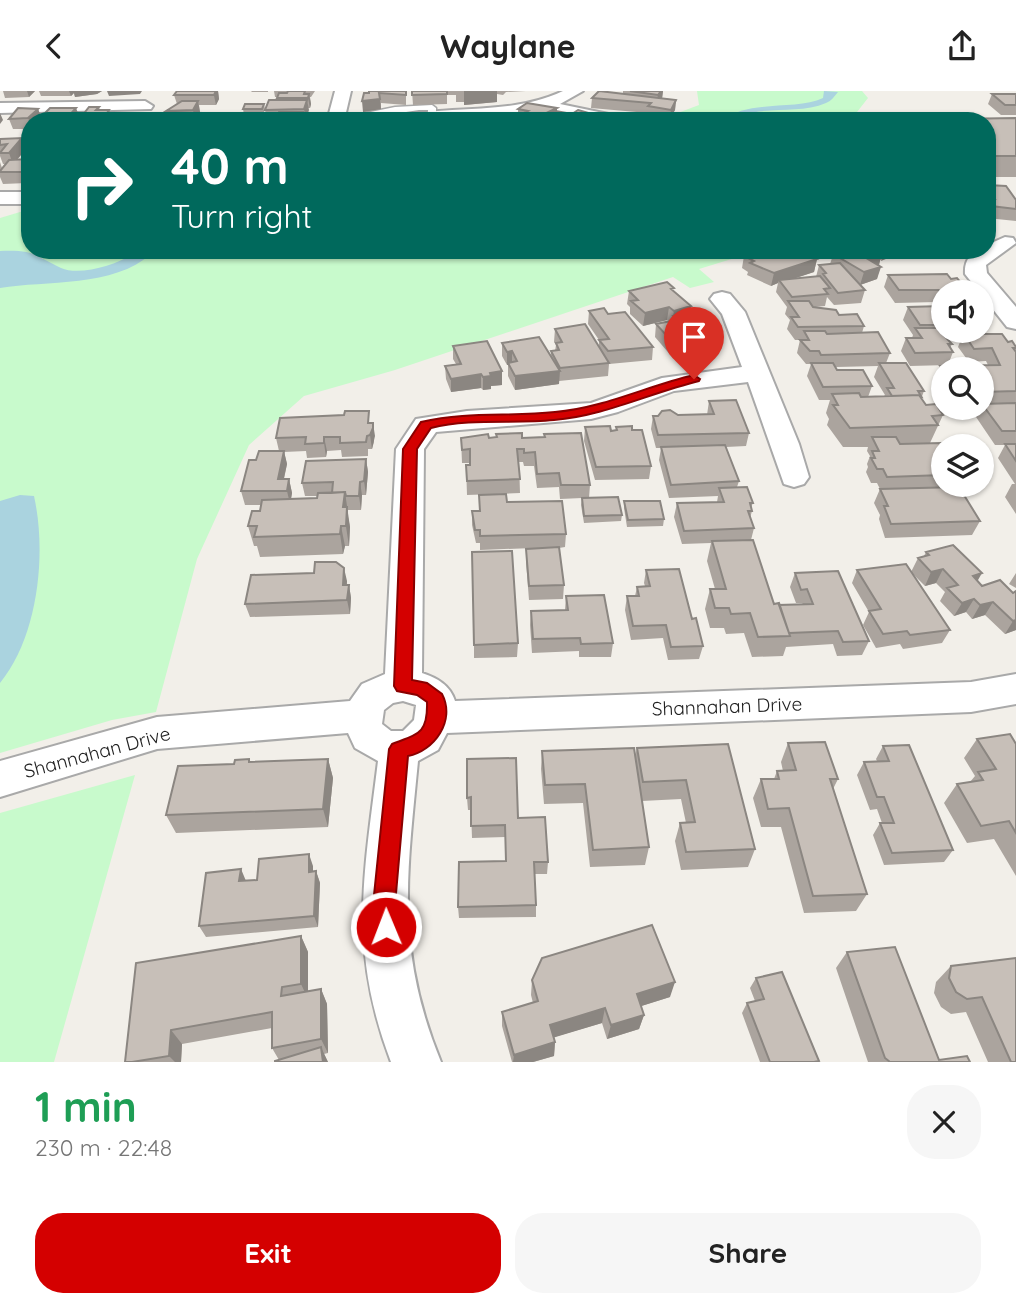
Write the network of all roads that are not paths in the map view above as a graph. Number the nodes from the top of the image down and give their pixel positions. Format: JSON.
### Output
{"nodes":[{"id":1,"x":155,"y":91,"type":"edge"},
{"id":2,"x":343,"y":91,"type":"edge"},
{"id":3,"x":575,"y":91,"type":"edge"},
{"id":4,"x":540,"y":104,"type":"junction"},
{"id":5,"x":145,"y":106,"type":"junction"},
{"id":6,"x":0,"y":108,"type":"edge"},
{"id":7,"x":141,"y":112,"type":"edge"},
{"id":8,"x":337,"y":112,"type":"edge"},
{"id":9,"x":385,"y":112,"type":"edge"},
{"id":10,"x":432,"y":112,"type":"edge"},
{"id":11,"x":500,"y":112,"type":"edge"},
{"id":12,"x":576,"y":112,"type":"edge"},
{"id":13,"x":0,"y":198,"type":"edge"},
{"id":14,"x":21,"y":198,"type":"edge"},
{"id":15,"x":1005,"y":243,"type":"dead end"},
{"id":16,"x":996,"y":249,"type":"edge"},
{"id":17,"x":981,"y":259,"type":"edge"},
{"id":18,"x":722,"y":299,"type":"dead end"},
{"id":19,"x":1016,"y":323,"type":"edge"},
{"id":20,"x":757,"y":374,"type":"junction"},
{"id":21,"x":794,"y":477,"type":"dead end"},
{"id":22,"x":403,"y":686,"type":"junction"},
{"id":23,"x":1016,"y":689,"type":"edge"},
{"id":24,"x":362,"y":716,"type":"junction"},
{"id":25,"x":437,"y":718,"type":"junction"},
{"id":26,"x":399,"y":749,"type":"junction"},
{"id":27,"x":0,"y":779,"type":"edge"},
{"id":28,"x":416,"y":1062,"type":"edge"}],
"edges":[{"from":1,"to":5,"type":"street"},
{"from":2,"to":8,"type":"street"},
{"from":3,"to":4,"type":"street"},
{"from":4,"to":11,"type":"street"},
{"from":4,"to":12,"type":"street"},
{"from":5,"to":6,"type":"street"},
{"from":5,"to":7,"type":"street"},
{"from":9,"to":10,"type":"lane"},
{"from":13,"to":14,"type":"street"},
{"from":15,"to":16,"type":"street"},
{"from":17,"to":19,"type":"street"},
{"from":18,"to":20,"type":"street"},
{"from":20,"to":21,"type":"street"},
{"from":20,"to":22,"type":"street"},
{"from":22,"to":24,"type":"street"},
{"from":22,"to":25,"type":"street"},
{"from":23,"to":25,"type":"street","name":"Shannahan Drive"},
{"from":24,"to":26,"type":"street"},
{"from":24,"to":27,"type":"street","name":"Shannahan Drive"},
{"from":25,"to":26,"type":"street"},
{"from":26,"to":28,"type":"street"}]}
